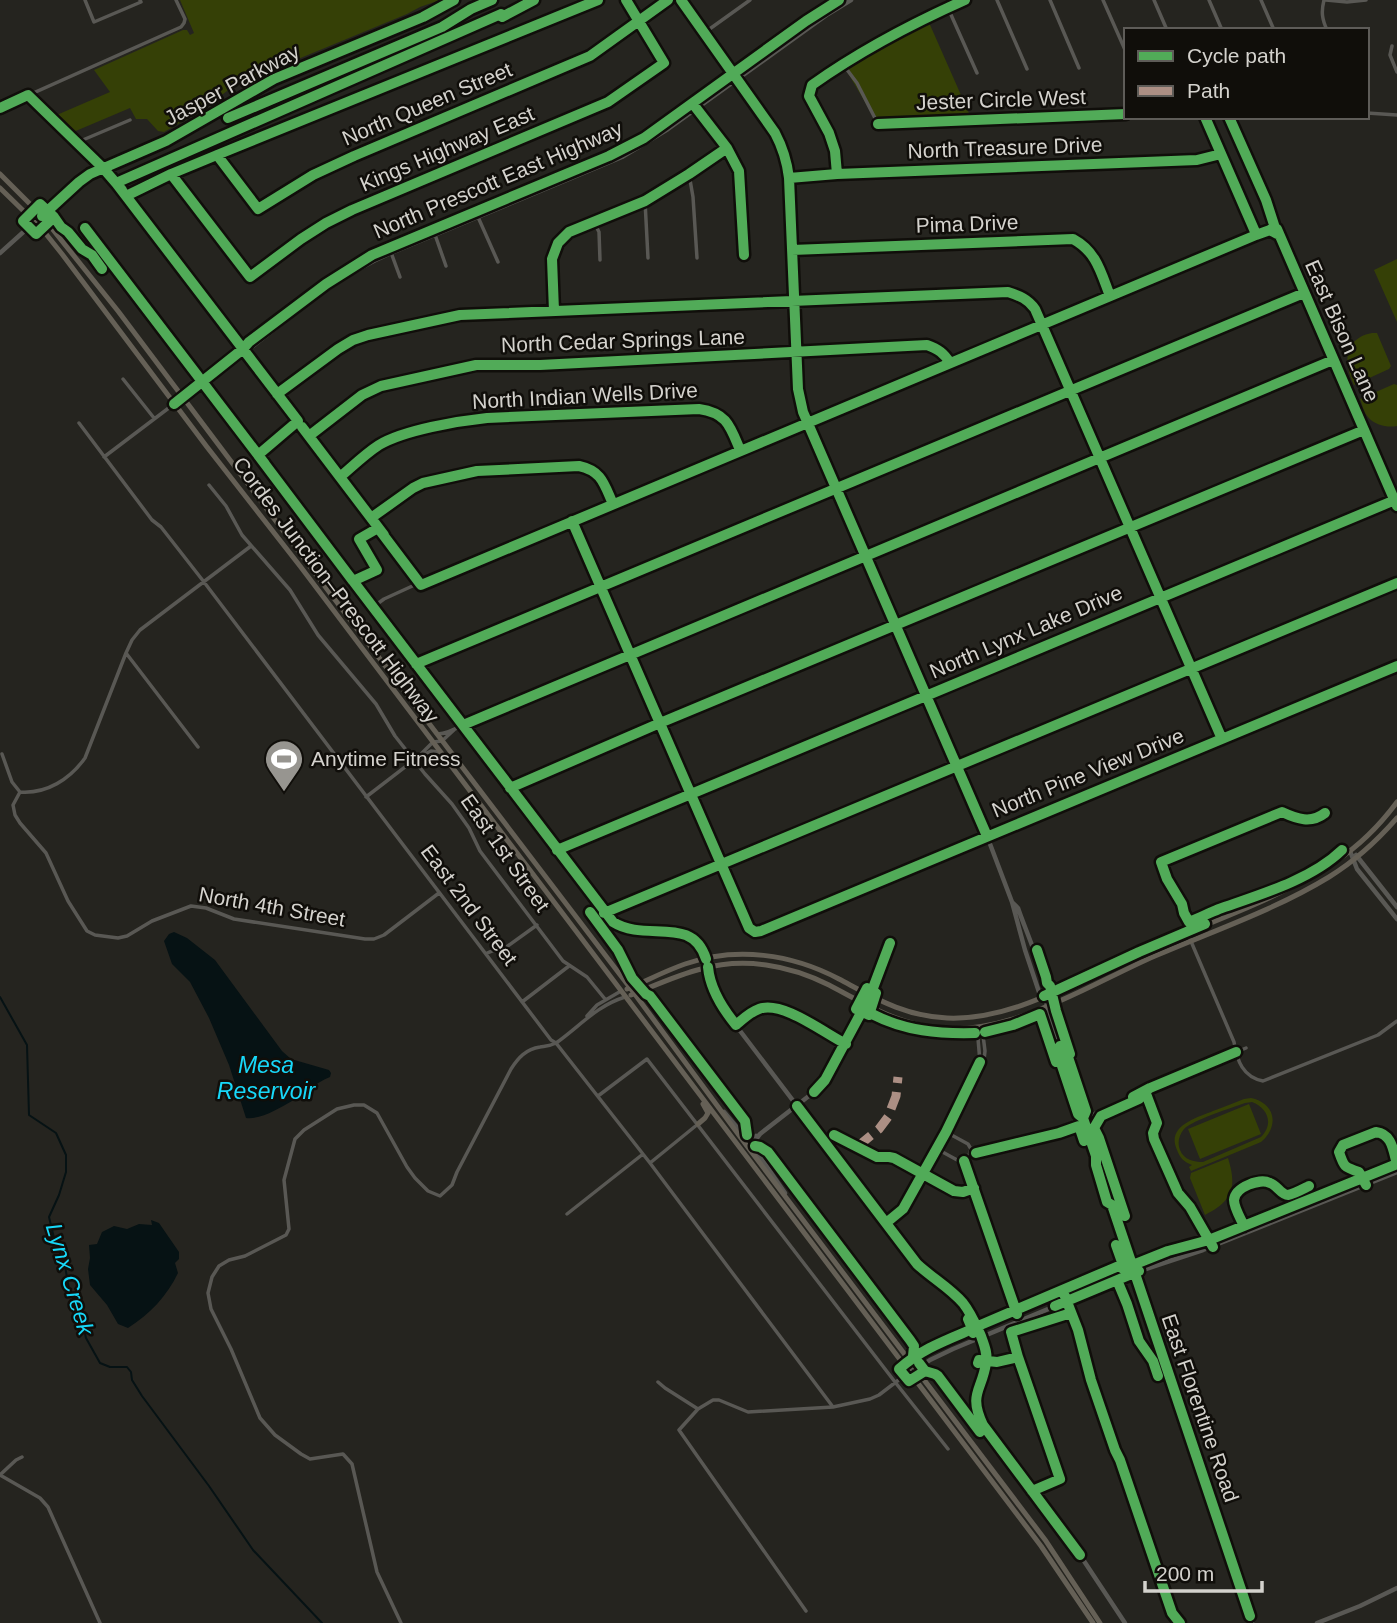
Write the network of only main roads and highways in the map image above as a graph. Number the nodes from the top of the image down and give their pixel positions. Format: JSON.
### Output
{"nodes":[{"id":1,"x":0,"y":174,"type":"edge"},
{"id":2,"x":0,"y":188,"type":"edge"},
{"id":3,"x":1397,"y":802,"type":"edge"},
{"id":4,"x":1397,"y":818,"type":"edge"},
{"id":5,"x":739,"y":955,"type":"junction"},
{"id":6,"x":706,"y":959,"type":"junction"},
{"id":7,"x":708,"y":967,"type":"junction"},
{"id":8,"x":683,"y":974,"type":"junction"},
{"id":9,"x":630,"y":988,"type":"junction"},
{"id":10,"x":621,"y":991,"type":"junction"},
{"id":11,"x":634,"y":993,"type":"junction"},
{"id":12,"x":625,"y":997,"type":"junction"},
{"id":13,"x":672,"y":1058,"type":"junction"},
{"id":14,"x":698,"y":1124,"type":"road end"},
{"id":15,"x":913,"y":1369,"type":"junction"},
{"id":16,"x":1056,"y":1567,"type":"junction"},
{"id":17,"x":1064,"y":1567,"type":"junction"},
{"id":18,"x":1093,"y":1623,"type":"edge"},
{"id":19,"x":1101,"y":1623,"type":"edge"}],
"edges":[{"from":1,"to":9,"type":"main road","name":"Cordes Junction–Prescott Highway"},
{"from":2,"to":10,"type":"main road","name":"Cordes Junction–Prescott Highway"},
{"from":3,"to":5,"type":"main road"},
{"from":4,"to":7,"type":"main road"},
{"from":5,"to":6,"type":"main road"},
{"from":5,"to":7,"type":"main road"},
{"from":6,"to":8,"type":"main road"},
{"from":6,"to":9,"type":"main road"},
{"from":7,"to":8,"type":"main road"},
{"from":8,"to":11,"type":"main road"},
{"from":9,"to":10,"type":"main road"},
{"from":9,"to":11,"type":"main road","name":"Cordes Junction–Prescott Highway"},
{"from":10,"to":12,"type":"main road","name":"Cordes Junction–Prescott Highway"},
{"from":11,"to":12,"type":"main road"},
{"from":11,"to":15,"type":"main road","name":"Cordes Junction–Prescott Highway"},
{"from":12,"to":13,"type":"main road","name":"Cordes Junction–Prescott Highway"},
{"from":13,"to":14,"type":"main road"},
{"from":13,"to":15,"type":"main road","name":"Cordes Junction–Prescott Highway"},
{"from":15,"to":16,"type":"main road","name":"Cordes Junction–Prescott Highway"},
{"from":15,"to":17,"type":"main road","name":"Cordes Junction–Prescott Highway"},
{"from":16,"to":17,"type":"main road"},
{"from":16,"to":18,"type":"main road","name":"Cordes Junction–Prescott Highway"},
{"from":17,"to":19,"type":"main road","name":"Cordes Junction–Prescott Highway"}]}
